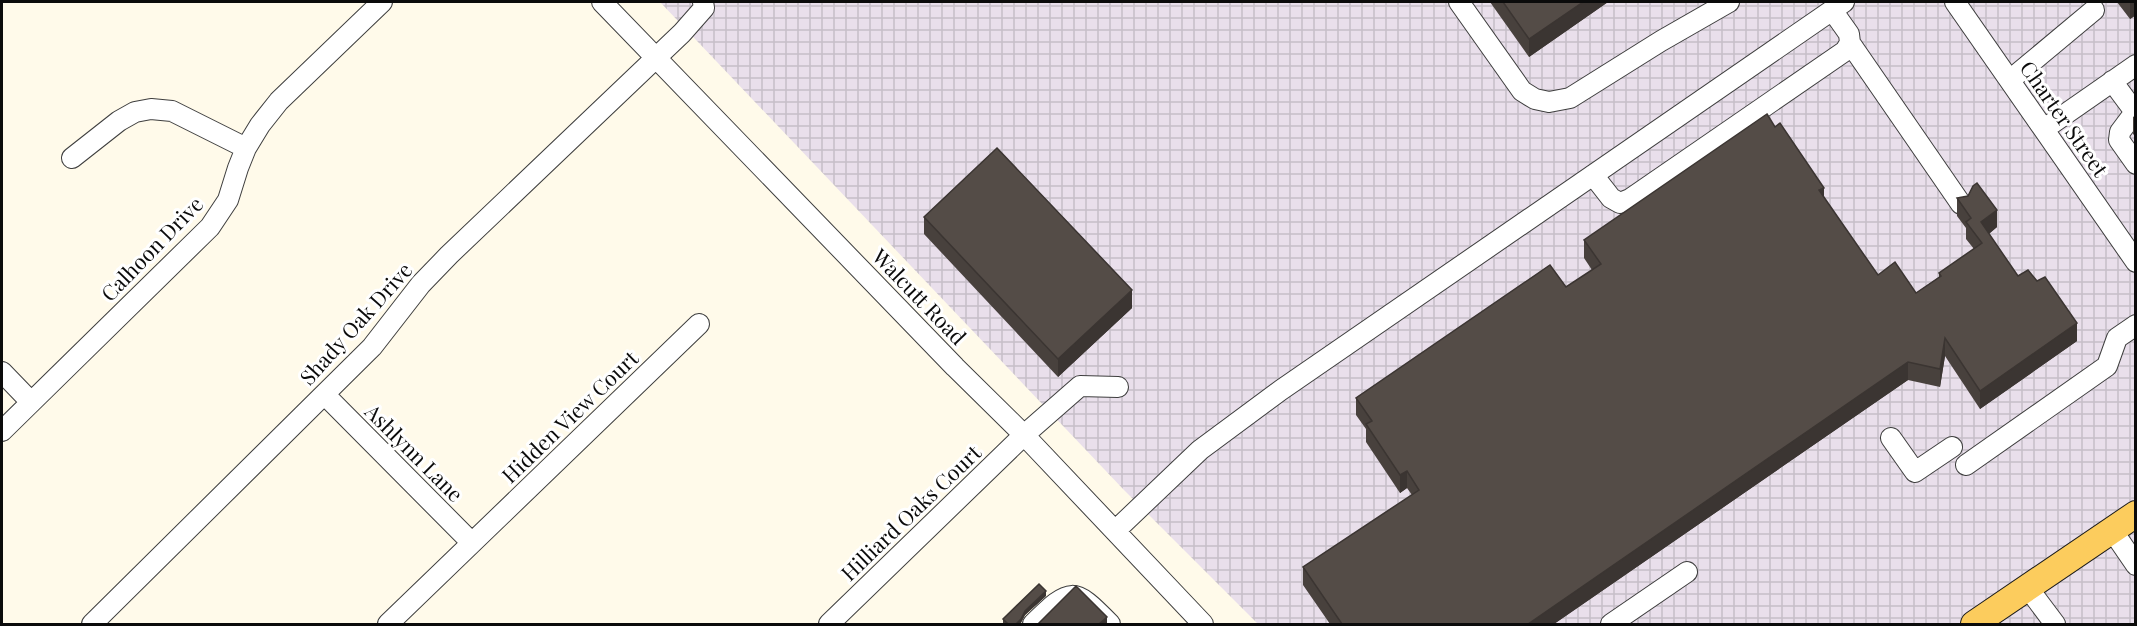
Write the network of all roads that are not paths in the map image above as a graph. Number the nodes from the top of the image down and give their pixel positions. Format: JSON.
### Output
{"nodes":[{"id":1,"x":382,"y":2,"type":"edge"},
{"id":2,"x":602,"y":2,"type":"edge"},
{"id":3,"x":703,"y":2,"type":"edge"},
{"id":4,"x":1459,"y":2,"type":"edge"},
{"id":5,"x":1729,"y":2,"type":"edge"},
{"id":6,"x":1956,"y":2,"type":"edge"},
{"id":7,"x":1838,"y":6,"type":"edge"},
{"id":8,"x":2094,"y":10,"type":"dead end"},
{"id":9,"x":1850,"y":43,"type":"junction"},
{"id":10,"x":657,"y":57,"type":"junction"},
{"id":11,"x":2136,"y":65,"type":"edge"},
{"id":12,"x":2010,"y":80,"type":"junction"},
{"id":13,"x":2112,"y":81,"type":"junction"},
{"id":14,"x":2044,"y":129,"type":"junction"},
{"id":15,"x":246,"y":148,"type":"junction"},
{"id":16,"x":72,"y":158,"type":"dead end"},
{"id":17,"x":2136,"y":164,"type":"edge"},
{"id":18,"x":1593,"y":175,"type":"junction"},
{"id":19,"x":1961,"y":204,"type":"edge"},
{"id":20,"x":2136,"y":262,"type":"edge"},
{"id":21,"x":699,"y":324,"type":"dead end"},
{"id":22,"x":2136,"y":325,"type":"edge"},
{"id":23,"x":2,"y":372,"type":"edge"},
{"id":24,"x":1119,"y":387,"type":"dead end"},
{"id":25,"x":325,"y":395,"type":"junction"},
{"id":26,"x":31,"y":402,"type":"junction"},
{"id":27,"x":2,"y":431,"type":"edge"},
{"id":28,"x":1024,"y":435,"type":"junction"},
{"id":29,"x":1891,"y":438,"type":"dead end"},
{"id":30,"x":1952,"y":447,"type":"dead end"},
{"id":31,"x":1966,"y":465,"type":"dead end"},
{"id":32,"x":2136,"y":514,"type":"edge"},
{"id":33,"x":2112,"y":530,"type":"junction"},
{"id":34,"x":1115,"y":531,"type":"junction"},
{"id":35,"x":472,"y":543,"type":"junction"},
{"id":36,"x":2136,"y":565,"type":"edge"},
{"id":37,"x":1687,"y":572,"type":"dead end"},
{"id":38,"x":2028,"y":588,"type":"junction"},
{"id":39,"x":92,"y":624,"type":"edge"},
{"id":40,"x":388,"y":624,"type":"edge"},
{"id":41,"x":829,"y":624,"type":"edge"},
{"id":42,"x":1033,"y":624,"type":"edge"},
{"id":43,"x":1110,"y":624,"type":"edge"},
{"id":44,"x":1203,"y":624,"type":"edge"},
{"id":45,"x":1611,"y":624,"type":"edge"},
{"id":46,"x":1974,"y":624,"type":"edge"},
{"id":47,"x":2055,"y":624,"type":"edge"}],
"edges":[{"from":1,"to":15,"type":"street","name":"Calhoon Drive"},
{"from":2,"to":10,"type":"street","name":"Walcutt Road"},
{"from":3,"to":10,"type":"street","name":"Shady Oak Drive"},
{"from":4,"to":5,"type":"street"},
{"from":6,"to":12,"type":"street","name":"Charter Street"},
{"from":7,"to":9,"type":"street"},
{"from":7,"to":18,"type":"street"},
{"from":8,"to":12,"type":"street"},
{"from":9,"to":18,"type":"street"},
{"from":9,"to":19,"type":"street"},
{"from":10,"to":25,"type":"street","name":"Shady Oak Drive"},
{"from":10,"to":28,"type":"street","name":"Walcutt Road"},
{"from":11,"to":13,"type":"street"},
{"from":12,"to":14,"type":"street","name":"Charter Street"},
{"from":13,"to":14,"type":"street"},
{"from":13,"to":17,"type":"street"},
{"from":14,"to":20,"type":"street","name":"Charter Street"},
{"from":15,"to":16,"type":"street"},
{"from":15,"to":26,"type":"street","name":"Calhoon Drive"},
{"from":18,"to":34,"type":"street"},
{"from":21,"to":35,"type":"street","name":"Hidden View Court"},
{"from":22,"to":31,"type":"street"},
{"from":23,"to":26,"type":"street"},
{"from":24,"to":28,"type":"street","name":"Hilliard Oaks Court"},
{"from":25,"to":35,"type":"street","name":"Ashlynn Lane"},
{"from":25,"to":39,"type":"street","name":"Shady Oak Drive"},
{"from":26,"to":27,"type":"street","name":"Calhoon Drive"},
{"from":28,"to":34,"type":"street","name":"Walcutt Road"},
{"from":28,"to":41,"type":"street","name":"Hilliard Oaks Court"},
{"from":29,"to":30,"type":"street"},
{"from":32,"to":33,"type":"main road"},
{"from":33,"to":36,"type":"street"},
{"from":33,"to":38,"type":"main road"},
{"from":34,"to":44,"type":"street","name":"Walcutt Road"},
{"from":35,"to":40,"type":"street","name":"Hidden View Court"},
{"from":37,"to":45,"type":"street"},
{"from":38,"to":46,"type":"main road"},
{"from":38,"to":47,"type":"street"},
{"from":42,"to":43,"type":"street"}]}
